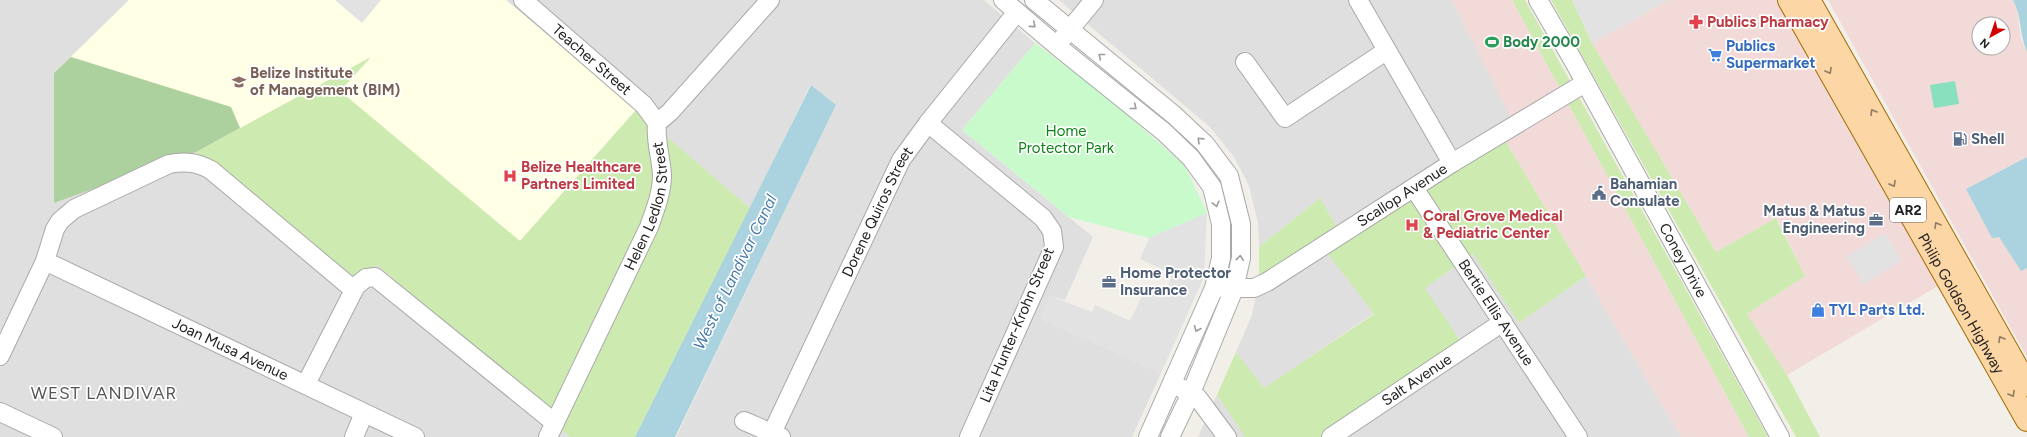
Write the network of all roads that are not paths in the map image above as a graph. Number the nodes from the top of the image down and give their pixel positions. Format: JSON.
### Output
{"nodes":[{"id":1,"x":770,"y":0,"type":"edge"},
{"id":2,"x":1003,"y":0,"type":"edge"},
{"id":3,"x":1034,"y":0,"type":"edge"},
{"id":4,"x":1094,"y":0,"type":"edge"},
{"id":5,"x":1358,"y":0,"type":"edge"},
{"id":6,"x":1538,"y":0,"type":"edge"},
{"id":7,"x":1789,"y":0,"type":"edge"},
{"id":8,"x":1809,"y":0,"type":"edge"},
{"id":9,"x":530,"y":2,"type":"edge"},
{"id":10,"x":1017,"y":12,"type":"junction"},
{"id":11,"x":1069,"y":30,"type":"junction"},
{"id":12,"x":1057,"y":46,"type":"junction"},
{"id":13,"x":1386,"y":51,"type":"junction"},
{"id":14,"x":1245,"y":62,"type":"dead end"},
{"id":15,"x":1585,"y":83,"type":"junction"},
{"id":16,"x":657,"y":123,"type":"junction"},
{"id":17,"x":928,"y":123,"type":"junction"},
{"id":18,"x":1452,"y":163,"type":"junction"},
{"id":19,"x":1414,"y":188,"type":"junction"},
{"id":20,"x":45,"y":261,"type":"junction"},
{"id":21,"x":1214,"y":288,"type":"junction"},
{"id":22,"x":1234,"y":289,"type":"junction"},
{"id":23,"x":354,"y":290,"type":"junction"},
{"id":24,"x":1503,"y":322,"type":"junction"},
{"id":25,"x":0,"y":356,"type":"edge"},
{"id":26,"x":306,"y":384,"type":"junction"},
{"id":27,"x":1173,"y":384,"type":"junction"},
{"id":28,"x":2027,"y":385,"type":"edge"},
{"id":29,"x":1191,"y":393,"type":"junction"},
{"id":30,"x":0,"y":412,"type":"edge"},
{"id":31,"x":364,"y":413,"type":"junction"},
{"id":32,"x":2027,"y":420,"type":"edge"},
{"id":33,"x":744,"y":421,"type":"dead end"},
{"id":34,"x":551,"y":430,"type":"edge"},
{"id":35,"x":776,"y":435,"type":"edge"},
{"id":36,"x":53,"y":437,"type":"edge"},
{"id":37,"x":354,"y":437,"type":"edge"},
{"id":38,"x":415,"y":437,"type":"edge"},
{"id":39,"x":969,"y":437,"type":"edge"},
{"id":40,"x":1148,"y":437,"type":"edge"},
{"id":41,"x":1170,"y":437,"type":"edge"},
{"id":42,"x":1227,"y":437,"type":"edge"},
{"id":43,"x":1332,"y":437,"type":"edge"},
{"id":44,"x":1578,"y":437,"type":"edge"},
{"id":45,"x":1780,"y":437,"type":"edge"}],
"edges":[{"from":1,"to":16,"type":"street","name":"Helen Ledlon Street"},
{"from":2,"to":10,"type":"street"},
{"from":3,"to":11,"type":"street"},
{"from":4,"to":11,"type":"street"},
{"from":5,"to":13,"type":"street"},
{"from":6,"to":15,"type":"street","name":"Coney Drive"},
{"from":7,"to":32,"type":"main road","name":"Philip Goldson Highway","number":"AR2","one_way":true},
{"from":28,"to":8,"type":"main road","name":"Philip Goldson Highway","number":"AR2","one_way":true},
{"from":9,"to":16,"type":"street","name":"Teacher Street"},
{"from":10,"to":12,"type":"street","one_way":true},
{"from":10,"to":17,"type":"street","name":"Dorene Quiros Street"},
{"from":11,"to":12,"type":"street"},
{"from":22,"to":11,"type":"street","one_way":true},
{"from":12,"to":21,"type":"street","one_way":true},
{"from":13,"to":14,"type":"street"},
{"from":13,"to":18,"type":"street"},
{"from":15,"to":18,"type":"street","name":"Scallop Avenue"},
{"from":15,"to":45,"type":"street","name":"Coney Drive"},
{"from":16,"to":34,"type":"street","name":"Helen Ledlon Street"},
{"from":17,"to":35,"type":"street","name":"Dorene Quiros Street"},
{"from":17,"to":39,"type":"street","name":"Lita Hunter-Krohn Street"},
{"from":18,"to":19,"type":"street","name":"Scallop Avenue"},
{"from":19,"to":22,"type":"street","name":"Scallop Avenue"},
{"from":19,"to":24,"type":"street","name":"Bertie Ellis Avenue"},
{"from":20,"to":23,"type":"street"},
{"from":20,"to":25,"type":"street"},
{"from":20,"to":26,"type":"street","name":"Joan Musa Avenue"},
{"from":21,"to":22,"type":"street","name":"Scallop Avenue"},
{"from":21,"to":27,"type":"street","one_way":true},
{"from":22,"to":29,"type":"street"},
{"from":23,"to":26,"type":"street"},
{"from":23,"to":34,"type":"street"},
{"from":24,"to":43,"type":"street","name":"Salt Avenue"},
{"from":24,"to":44,"type":"street","name":"Bertie Ellis Avenue"},
{"from":26,"to":31,"type":"street","name":"Joan Musa Avenue"},
{"from":27,"to":29,"type":"street"},
{"from":27,"to":40,"type":"street"},
{"from":29,"to":41,"type":"street"},
{"from":29,"to":42,"type":"street"},
{"from":30,"to":36,"type":"street"},
{"from":31,"to":37,"type":"street"},
{"from":31,"to":38,"type":"street","name":"Joan Musa Avenue"},
{"from":33,"to":35,"type":"street"}]}
